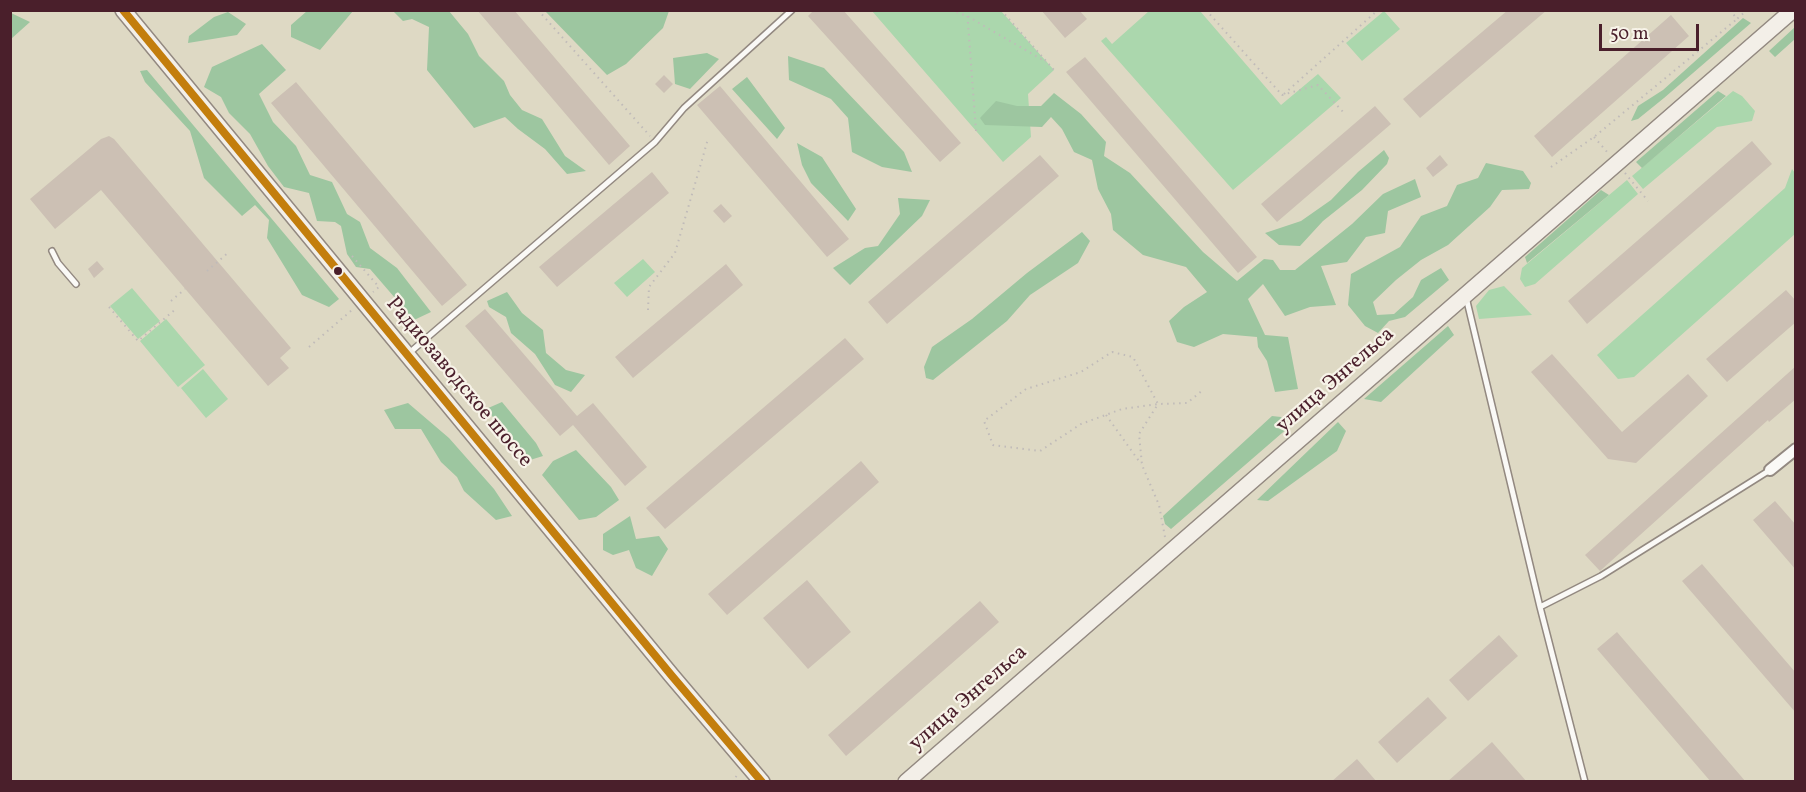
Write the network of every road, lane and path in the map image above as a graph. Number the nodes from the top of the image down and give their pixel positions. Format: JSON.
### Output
{"nodes":[{"id":1,"x":123,"y":10,"type":"edge"},
{"id":2,"x":538,"y":10,"type":"edge"},
{"id":3,"x":792,"y":10,"type":"edge"},
{"id":4,"x":951,"y":10,"type":"edge"},
{"id":5,"x":967,"y":10,"type":"edge"},
{"id":6,"x":1001,"y":10,"type":"edge"},
{"id":7,"x":1206,"y":10,"type":"edge"},
{"id":8,"x":1378,"y":10,"type":"edge"},
{"id":9,"x":1730,"y":10,"type":"edge"},
{"id":10,"x":1747,"y":10,"type":"edge"},
{"id":11,"x":1793,"y":10,"type":"edge"},
{"id":12,"x":967,"y":16,"type":"junction"},
{"id":13,"x":1737,"y":19,"type":"junction"},
{"id":14,"x":1046,"y":62,"type":"junction"},
{"id":15,"x":1054,"y":70,"type":"dead end"},
{"id":16,"x":1282,"y":95,"type":"junction"},
{"id":17,"x":1345,"y":114,"type":"dead end"},
{"id":18,"x":976,"y":131,"type":"dead end"},
{"id":19,"x":708,"y":139,"type":"dead end"},
{"id":20,"x":655,"y":142,"type":"junction"},
{"id":21,"x":1551,"y":167,"type":"dead end"},
{"id":22,"x":52,"y":250,"type":"dead end"},
{"id":23,"x":229,"y":252,"type":"dead end"},
{"id":24,"x":352,"y":256,"type":"dead end"},
{"id":25,"x":207,"y":271,"type":"dead end"},
{"id":26,"x":76,"y":284,"type":"dead end"},
{"id":27,"x":185,"y":289,"type":"dead end"},
{"id":28,"x":373,"y":292,"type":"dead end"},
{"id":29,"x":1466,"y":296,"type":"junction"},
{"id":30,"x":171,"y":301,"type":"dead end"},
{"id":31,"x":109,"y":307,"type":"dead end"},
{"id":32,"x":177,"y":308,"type":"dead end"},
{"id":33,"x":353,"y":309,"type":"dead end"},
{"id":34,"x":648,"y":310,"type":"dead end"},
{"id":35,"x":309,"y":347,"type":"dead end"},
{"id":36,"x":407,"y":355,"type":"junction"},
{"id":37,"x":1203,"y":390,"type":"dead end"},
{"id":38,"x":1158,"y":404,"type":"junction"},
{"id":39,"x":1106,"y":415,"type":"junction"},
{"id":40,"x":1796,"y":449,"type":"edge"},
{"id":41,"x":1142,"y":465,"type":"junction"},
{"id":42,"x":1770,"y":470,"type":"joint"},
{"id":43,"x":1169,"y":554,"type":"junction"},
{"id":44,"x":1540,"y":608,"type":"junction"},
{"id":45,"x":762,"y":782,"type":"edge"},
{"id":46,"x":906,"y":782,"type":"edge"},
{"id":47,"x":1585,"y":782,"type":"edge"}],
"edges":[{"from":1,"to":36,"type":"street","name":"Радиозаводское шоссе"},
{"from":2,"to":20,"type":"path"},
{"from":3,"to":20,"type":"lane"},
{"from":4,"to":12,"type":"path"},
{"from":5,"to":12,"type":"path"},
{"from":6,"to":14,"type":"path"},
{"from":7,"to":16,"type":"path"},
{"from":8,"to":16,"type":"path"},
{"from":9,"to":13,"type":"path"},
{"from":10,"to":13,"type":"path"},
{"from":11,"to":29,"type":"street","name":"улица Энгельса"},
{"from":12,"to":14,"type":"path"},
{"from":12,"to":18,"type":"path"},
{"from":13,"to":21,"type":"path"},
{"from":14,"to":15,"type":"path"},
{"from":16,"to":17,"type":"path"},
{"from":19,"to":34,"type":"path"},
{"from":20,"to":36,"type":"lane"},
{"from":22,"to":26,"type":"lane"},
{"from":23,"to":25,"type":"path"},
{"from":24,"to":28,"type":"path"},
{"from":27,"to":30,"type":"path"},
{"from":29,"to":43,"type":"street","name":"улица Энгельса"},
{"from":29,"to":44,"type":"lane"},
{"from":31,"to":32,"type":"path"},
{"from":33,"to":35,"type":"path"},
{"from":36,"to":45,"type":"street","name":"Радиозаводское шоссе"},
{"from":37,"to":38,"type":"path"},
{"from":38,"to":39,"type":"path"},
{"from":38,"to":39,"type":"path"},
{"from":38,"to":41,"type":"path"},
{"from":39,"to":41,"type":"path"},
{"from":40,"to":42,"type":"street"},
{"from":41,"to":43,"type":"path"},
{"from":42,"to":44,"type":"lane"},
{"from":43,"to":46,"type":"street","name":"улица Энгельса"},
{"from":44,"to":47,"type":"lane"}]}
